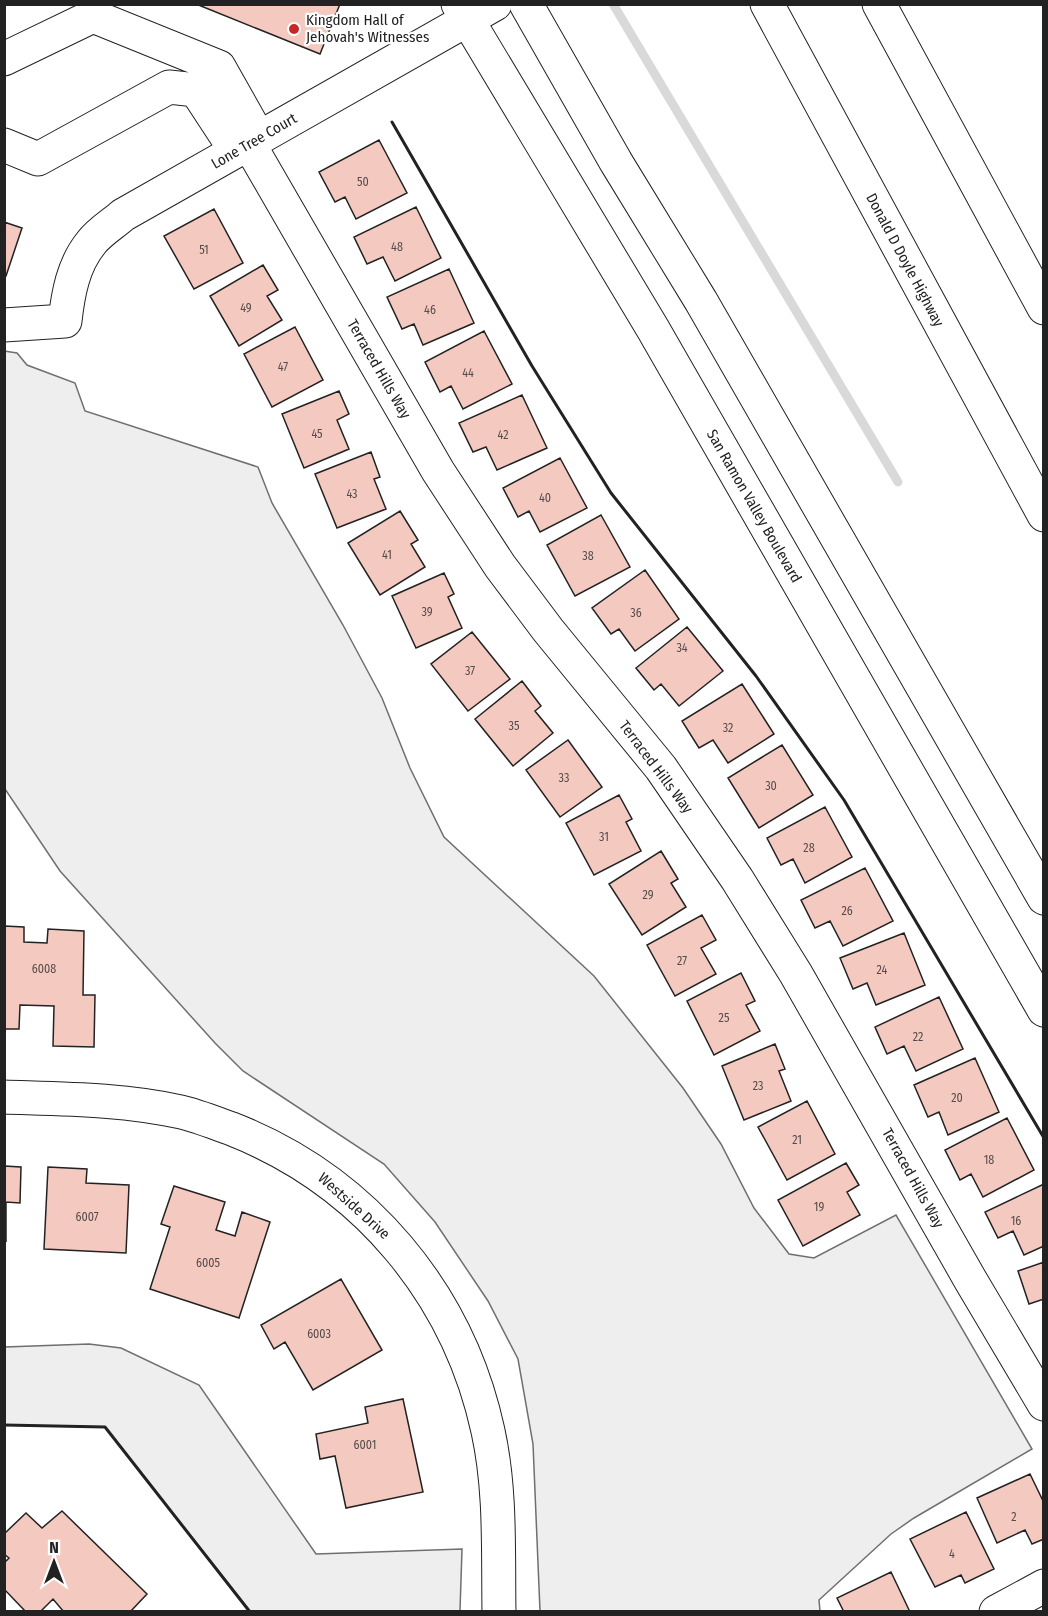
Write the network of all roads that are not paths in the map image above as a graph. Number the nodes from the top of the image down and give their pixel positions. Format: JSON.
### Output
{"nodes":[{"id":1,"x":526,"y":4,"type":"edge"},
{"id":2,"x":767,"y":4,"type":"edge"},
{"id":3,"x":879,"y":4,"type":"edge"},
{"id":4,"x":474,"y":10,"type":"edge"},
{"id":5,"x":4,"y":59,"type":"edge"},
{"id":6,"x":230,"y":115,"type":"junction"},
{"id":7,"x":248,"y":144,"type":"junction"},
{"id":8,"x":4,"y":145,"type":"edge"},
{"id":9,"x":1044,"y":308,"type":"edge"},
{"id":10,"x":4,"y":324,"type":"edge"},
{"id":11,"x":1044,"y":515,"type":"edge"},
{"id":12,"x":1044,"y":898,"type":"edge"},
{"id":13,"x":1044,"y":1010,"type":"edge"},
{"id":14,"x":4,"y":1097,"type":"edge"},
{"id":15,"x":1044,"y":1404,"type":"edge"},
{"id":16,"x":1044,"y":1586,"type":"edge"},
{"id":17,"x":500,"y":1611,"type":"edge"},
{"id":18,"x":996,"y":1611,"type":"edge"}],
"edges":[{"from":1,"to":12,"type":"main road"},
{"from":2,"to":11,"type":"main road","name":"Donald D Doyle Highway"},
{"from":3,"to":9,"type":"main road"},
{"from":4,"to":7,"type":"main road","name":"Lone Tree Court"},
{"from":4,"to":13,"type":"main road","name":"San Ramon Valley Boulevard"},
{"from":5,"to":6,"type":"main road"},
{"from":6,"to":7,"type":"main road","name":"Terraced Hills Way"},
{"from":6,"to":8,"type":"main road"},
{"from":7,"to":10,"type":"main road","name":"Lone Tree Court"},
{"from":7,"to":15,"type":"main road","name":"Terraced Hills Way"},
{"from":14,"to":17,"type":"main road","name":"Westside Drive"},
{"from":16,"to":18,"type":"main road"}]}
